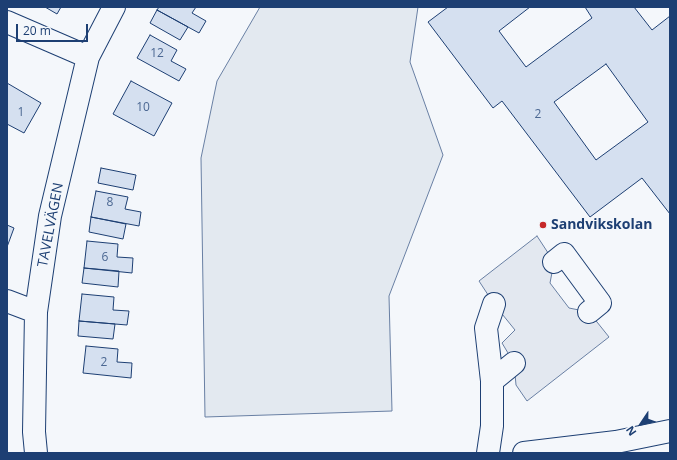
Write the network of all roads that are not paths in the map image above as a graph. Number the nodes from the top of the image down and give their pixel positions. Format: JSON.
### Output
{"nodes":[{"id":1,"x":114,"y":7,"type":"edge"},
{"id":2,"x":7,"y":22,"type":"edge"},
{"id":3,"x":88,"y":57,"type":"junction"},
{"id":4,"x":554,"y":262,"type":"dead end"},
{"id":5,"x":7,"y":300,"type":"edge"},
{"id":6,"x":494,"y":304,"type":"dead end"},
{"id":7,"x":36,"y":312,"type":"junction"},
{"id":8,"x":589,"y":312,"type":"dead end"},
{"id":9,"x":514,"y":363,"type":"dead end"},
{"id":10,"x":492,"y":381,"type":"junction"},
{"id":11,"x":670,"y":431,"type":"edge"},
{"id":12,"x":36,"y":453,"type":"edge"},
{"id":13,"x":488,"y":453,"type":"edge"},
{"id":14,"x":524,"y":453,"type":"edge"}],
"edges":[{"from":1,"to":3,"type":"street","name":"TAVELVÄGEN"},
{"from":2,"to":3,"type":"street"},
{"from":3,"to":7,"type":"street","name":"TAVELVÄGEN"},
{"from":4,"to":8,"type":"street"},
{"from":5,"to":7,"type":"street"},
{"from":6,"to":10,"type":"street"},
{"from":7,"to":12,"type":"street","name":"TAVELVÄGEN"},
{"from":9,"to":10,"type":"street"},
{"from":10,"to":13,"type":"street"},
{"from":11,"to":14,"type":"street"}]}
